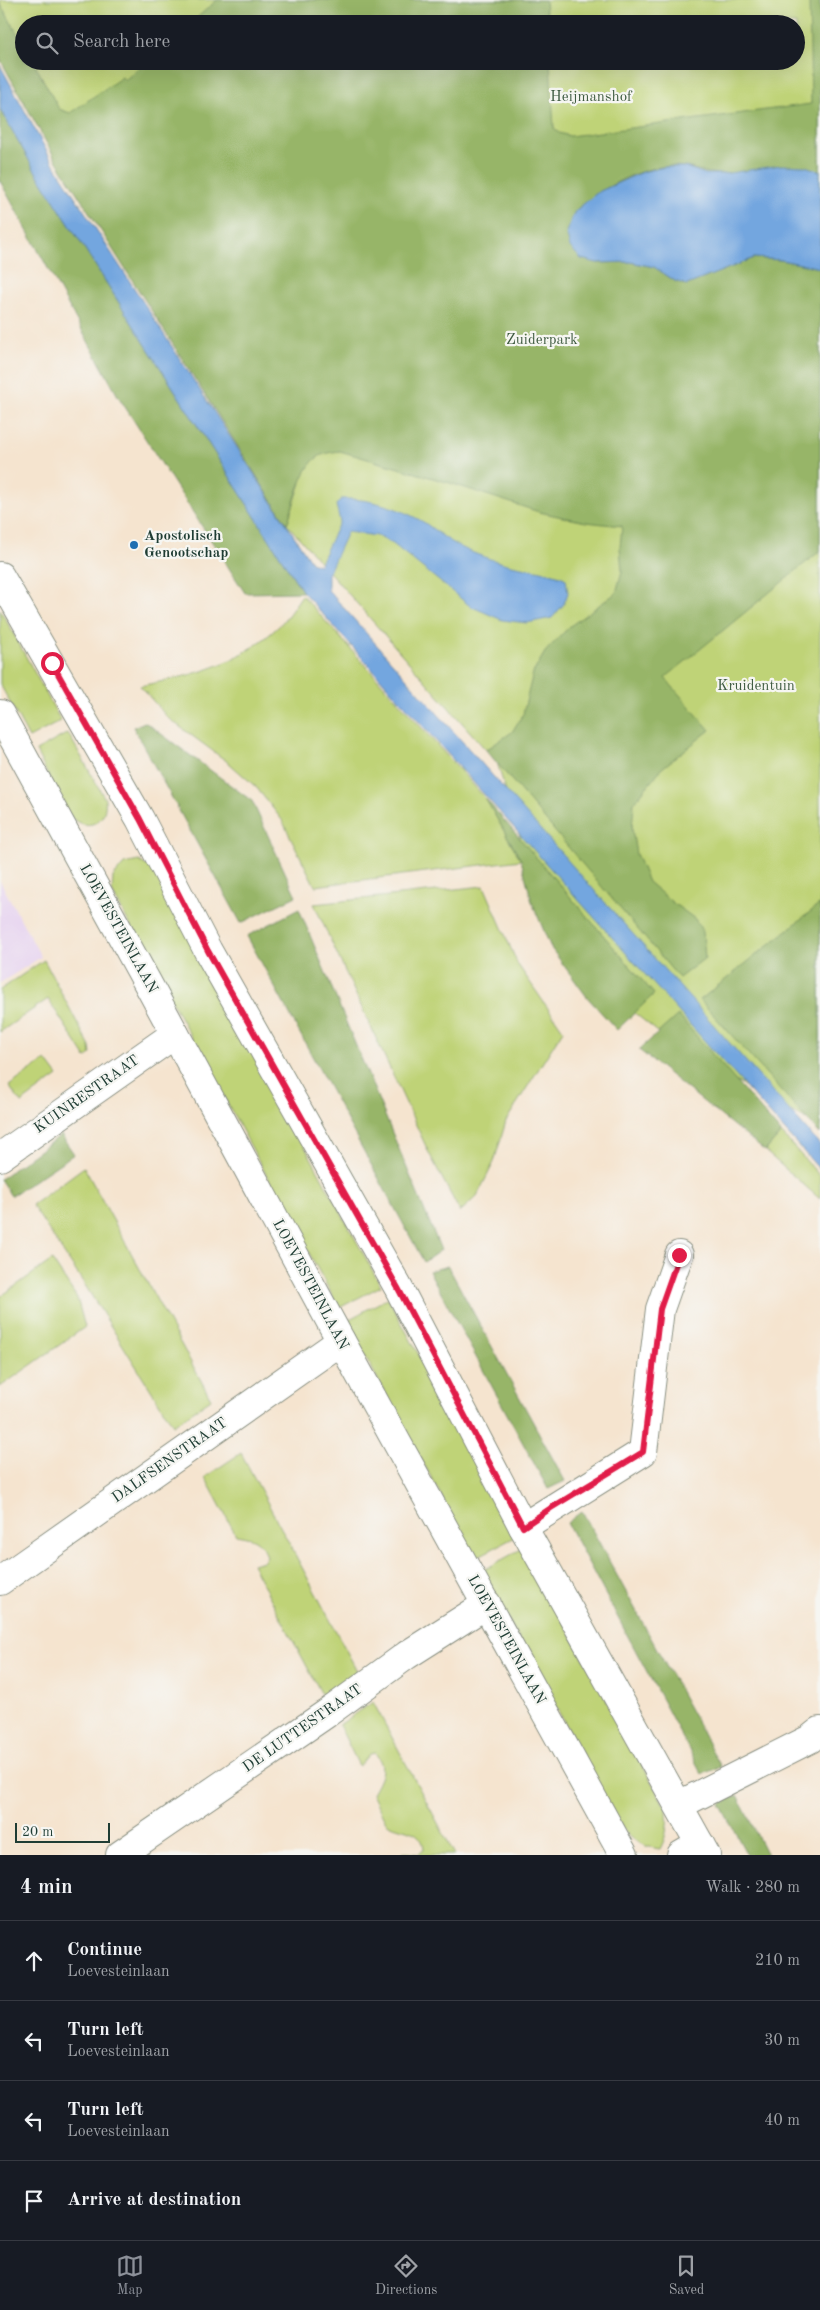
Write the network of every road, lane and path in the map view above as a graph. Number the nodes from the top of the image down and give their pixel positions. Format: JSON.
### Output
{"nodes":[{"id":1,"x":0,"y":576,"type":"edge"},
{"id":2,"x":3,"y":726,"type":"edge"},
{"id":3,"x":175,"y":1034,"type":"junction"},
{"id":4,"x":0,"y":1157,"type":"edge"},
{"id":5,"x":679,"y":1255,"type":"dead end"},
{"id":6,"x":341,"y":1341,"type":"junction"},
{"id":7,"x":523,"y":1527,"type":"junction"},
{"id":8,"x":0,"y":1581,"type":"edge"},
{"id":9,"x":487,"y":1604,"type":"junction"},
{"id":10,"x":820,"y":1731,"type":"edge"},
{"id":11,"x":679,"y":1805,"type":"junction"},
{"id":12,"x":696,"y":1851,"type":"edge"},
{"id":13,"x":120,"y":1855,"type":"edge"},
{"id":14,"x":624,"y":1855,"type":"edge"}],
"edges":[{"from":1,"to":7,"type":"main road"},
{"from":2,"to":3,"type":"main road","name":"LOEVESTEINLAAN"},
{"from":3,"to":4,"type":"main road","name":"KUINRESTRAAT"},
{"from":3,"to":6,"type":"main road","name":"LOEVESTEINLAAN"},
{"from":5,"to":7,"type":"main road"},
{"from":6,"to":8,"type":"main road","name":"DALFSENSTRAAT"},
{"from":6,"to":9,"type":"main road","name":"LOEVESTEINLAAN"},
{"from":7,"to":11,"type":"main road"},
{"from":9,"to":13,"type":"main road","name":"DE LUTTESTRAAT"},
{"from":9,"to":14,"type":"main road","name":"LOEVESTEINLAAN"},
{"from":10,"to":11,"type":"main road"},
{"from":11,"to":12,"type":"main road"}]}
